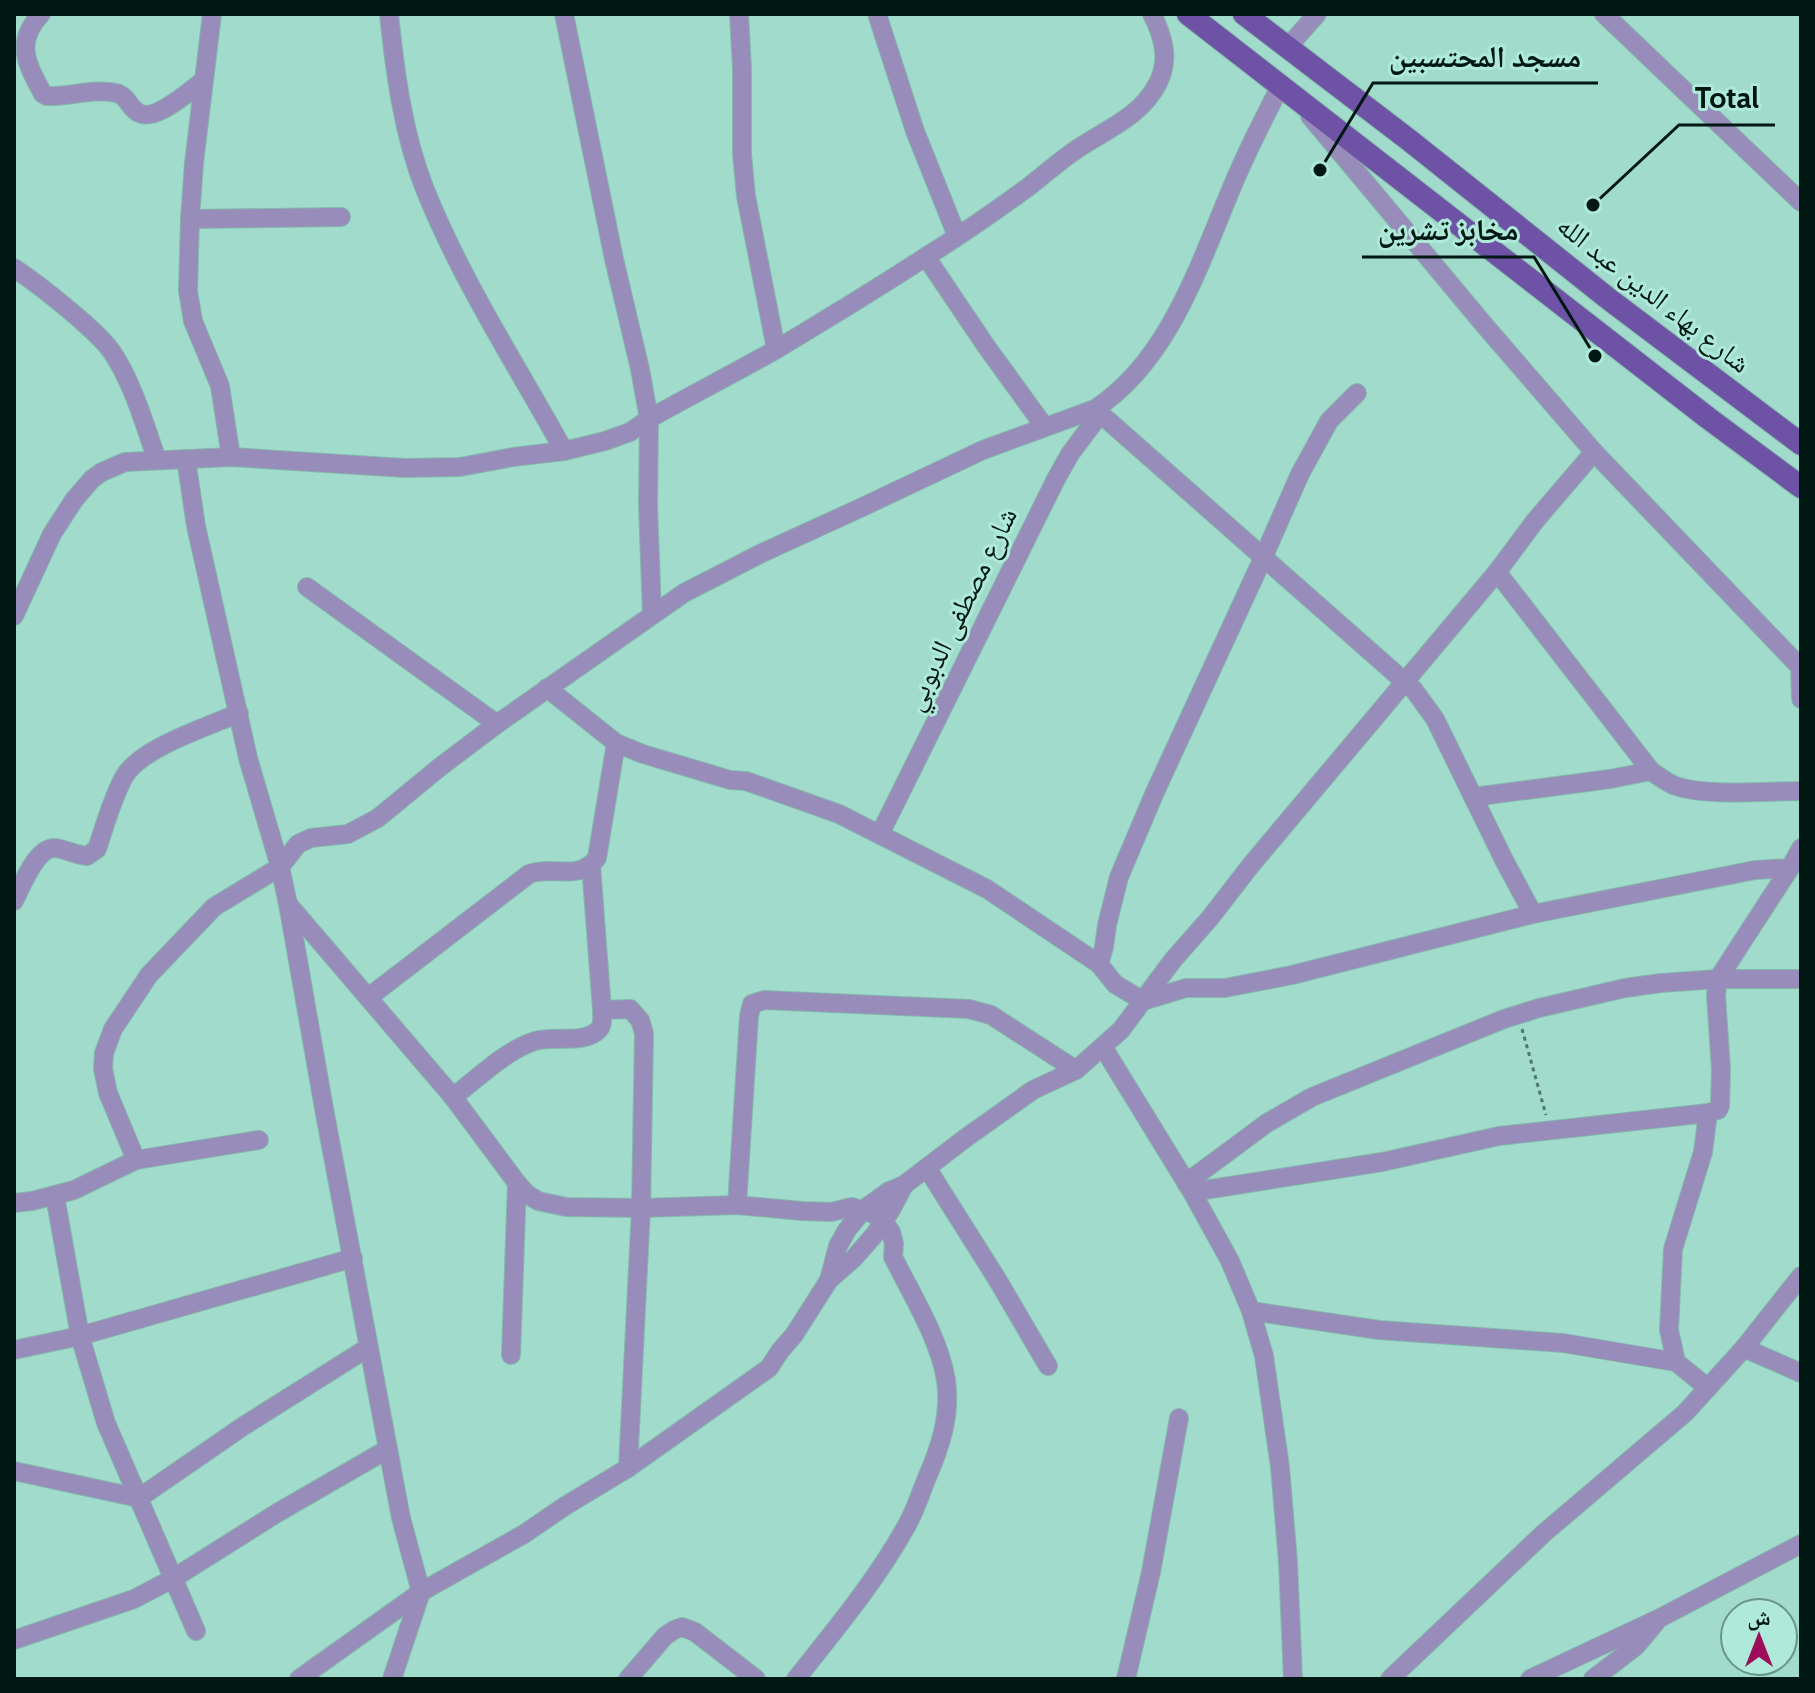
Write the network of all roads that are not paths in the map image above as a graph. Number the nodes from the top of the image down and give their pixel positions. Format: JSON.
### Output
{"nodes":[{"id":1,"x":41,"y":14,"type":"edge"},
{"id":2,"x":212,"y":14,"type":"edge"},
{"id":3,"x":389,"y":14,"type":"edge"},
{"id":4,"x":564,"y":14,"type":"edge"},
{"id":5,"x":739,"y":14,"type":"edge"},
{"id":6,"x":877,"y":14,"type":"edge"},
{"id":7,"x":1152,"y":14,"type":"edge"},
{"id":8,"x":1188,"y":14,"type":"edge"},
{"id":9,"x":1244,"y":14,"type":"edge"},
{"id":10,"x":1317,"y":14,"type":"edge"},
{"id":11,"x":1604,"y":14,"type":"edge"},
{"id":12,"x":1287,"y":48,"type":"junction"},
{"id":13,"x":203,"y":81,"type":"junction"},
{"id":14,"x":1285,"y":89,"type":"junction"},
{"id":15,"x":1801,"y":202,"type":"edge"},
{"id":16,"x":341,"y":217,"type":"dead end"},
{"id":17,"x":190,"y":219,"type":"junction"},
{"id":18,"x":957,"y":236,"type":"junction"},
{"id":19,"x":926,"y":257,"type":"junction"},
{"id":20,"x":14,"y":268,"type":"edge"},
{"id":21,"x":776,"y":349,"type":"junction"},
{"id":22,"x":1357,"y":393,"type":"dead end"},
{"id":23,"x":1097,"y":411,"type":"junction"},
{"id":24,"x":649,"y":419,"type":"junction"},
{"id":25,"x":1044,"y":426,"type":"junction"},
{"id":26,"x":1801,"y":444,"type":"edge"},
{"id":27,"x":564,"y":451,"type":"junction"},
{"id":28,"x":1594,"y":452,"type":"junction"},
{"id":29,"x":231,"y":457,"type":"junction"},
{"id":30,"x":186,"y":459,"type":"junction"},
{"id":31,"x":157,"y":460,"type":"junction"},
{"id":32,"x":1801,"y":487,"type":"edge"},
{"id":33,"x":1263,"y":558,"type":"junction"},
{"id":34,"x":1497,"y":572,"type":"junction"},
{"id":35,"x":307,"y":587,"type":"dead end"},
{"id":36,"x":652,"y":614,"type":"junction"},
{"id":37,"x":14,"y":616,"type":"edge"},
{"id":38,"x":1800,"y":667,"type":"edge"},
{"id":39,"x":1405,"y":683,"type":"junction"},
{"id":40,"x":547,"y":688,"type":"junction"},
{"id":41,"x":1801,"y":699,"type":"edge"},
{"id":42,"x":239,"y":713,"type":"junction"},
{"id":43,"x":497,"y":724,"type":"junction"},
{"id":44,"x":616,"y":743,"type":"junction"},
{"id":45,"x":1651,"y":771,"type":"junction"},
{"id":46,"x":1801,"y":791,"type":"edge"},
{"id":47,"x":1473,"y":797,"type":"junction"},
{"id":48,"x":880,"y":834,"type":"junction"},
{"id":49,"x":1801,"y":848,"type":"edge"},
{"id":50,"x":591,"y":865,"type":"junction"},
{"id":51,"x":280,"y":867,"type":"junction"},
{"id":52,"x":1790,"y":868,"type":"junction"},
{"id":53,"x":14,"y":901,"type":"edge"},
{"id":54,"x":288,"y":904,"type":"junction"},
{"id":55,"x":1533,"y":914,"type":"junction"},
{"id":56,"x":1099,"y":964,"type":"junction"},
{"id":57,"x":1718,"y":979,"type":"junction"},
{"id":58,"x":1801,"y":979,"type":"edge"},
{"id":59,"x":369,"y":997,"type":"junction"},
{"id":60,"x":1143,"y":1001,"type":"junction"},
{"id":61,"x":602,"y":1010,"type":"junction"},
{"id":62,"x":1103,"y":1047,"type":"junction"},
{"id":63,"x":1076,"y":1070,"type":"junction"},
{"id":64,"x":453,"y":1097,"type":"junction"},
{"id":65,"x":1708,"y":1113,"type":"junction"},
{"id":66,"x":259,"y":1140,"type":"dead end"},
{"id":67,"x":136,"y":1160,"type":"junction"},
{"id":68,"x":927,"y":1168,"type":"junction"},
{"id":69,"x":517,"y":1183,"type":"junction"},
{"id":70,"x":904,"y":1185,"type":"junction"},
{"id":71,"x":1189,"y":1187,"type":"junction"},
{"id":72,"x":55,"y":1196,"type":"junction"},
{"id":73,"x":14,"y":1203,"type":"edge"},
{"id":74,"x":737,"y":1205,"type":"junction"},
{"id":75,"x":641,"y":1208,"type":"junction"},
{"id":76,"x":864,"y":1209,"type":"junction"},
{"id":77,"x":831,"y":1212,"type":"junction"},
{"id":78,"x":884,"y":1222,"type":"junction"},
{"id":79,"x":847,"y":1230,"type":"junction"},
{"id":80,"x":866,"y":1246,"type":"junction"},
{"id":81,"x":893,"y":1257,"type":"junction"},
{"id":82,"x":353,"y":1258,"type":"junction"},
{"id":83,"x":1801,"y":1276,"type":"edge"},
{"id":84,"x":829,"y":1280,"type":"junction"},
{"id":85,"x":1251,"y":1311,"type":"junction"},
{"id":86,"x":80,"y":1336,"type":"junction"},
{"id":87,"x":369,"y":1347,"type":"junction"},
{"id":88,"x":1744,"y":1348,"type":"junction"},
{"id":89,"x":14,"y":1350,"type":"edge"},
{"id":90,"x":511,"y":1355,"type":"dead end"},
{"id":91,"x":1676,"y":1362,"type":"junction"},
{"id":92,"x":1048,"y":1366,"type":"dead end"},
{"id":93,"x":1801,"y":1373,"type":"edge"},
{"id":94,"x":1708,"y":1388,"type":"junction"},
{"id":95,"x":1179,"y":1418,"type":"dead end"},
{"id":96,"x":388,"y":1449,"type":"junction"},
{"id":97,"x":628,"y":1468,"type":"junction"},
{"id":98,"x":14,"y":1471,"type":"edge"},
{"id":99,"x":139,"y":1498,"type":"junction"},
{"id":100,"x":1801,"y":1544,"type":"edge"},
{"id":101,"x":174,"y":1578,"type":"junction"},
{"id":102,"x":421,"y":1592,"type":"junction"},
{"id":103,"x":1660,"y":1618,"type":"junction"},
{"id":104,"x":196,"y":1631,"type":"dead end"},
{"id":105,"x":14,"y":1640,"type":"edge"},
{"id":106,"x":299,"y":1679,"type":"edge"},
{"id":107,"x":392,"y":1679,"type":"edge"},
{"id":108,"x":628,"y":1679,"type":"edge"},
{"id":109,"x":756,"y":1679,"type":"edge"},
{"id":110,"x":796,"y":1679,"type":"edge"},
{"id":111,"x":1126,"y":1679,"type":"edge"},
{"id":112,"x":1293,"y":1679,"type":"edge"},
{"id":113,"x":1390,"y":1679,"type":"edge"},
{"id":114,"x":1530,"y":1679,"type":"edge"},
{"id":115,"x":1593,"y":1679,"type":"edge"}],
"edges":[{"from":1,"to":13,"type":"street"},
{"from":2,"to":13,"type":"street"},
{"from":3,"to":27,"type":"street"},
{"from":4,"to":24,"type":"street"},
{"from":5,"to":21,"type":"street"},
{"from":6,"to":18,"type":"street"},
{"from":7,"to":18,"type":"street"},
{"from":8,"to":14,"type":"main road"},
{"from":9,"to":12,"type":"main road","name":"شارع بهاء الدين عبد الله"},
{"from":10,"to":12,"type":"street"},
{"from":11,"to":15,"type":"street"},
{"from":12,"to":26,"type":"main road","name":"شارع بهاء الدين عبد الله"},
{"from":13,"to":17,"type":"street"},
{"from":14,"to":23,"type":"street"},
{"from":14,"to":28,"type":"street"},
{"from":14,"to":32,"type":"main road"},
{"from":16,"to":17,"type":"street"},
{"from":17,"to":29,"type":"street"},
{"from":18,"to":19,"type":"street"},
{"from":19,"to":21,"type":"street"},
{"from":19,"to":25,"type":"street"},
{"from":20,"to":31,"type":"street"},
{"from":21,"to":24,"type":"street"},
{"from":22,"to":33,"type":"street"},
{"from":23,"to":25,"type":"street"},
{"from":23,"to":33,"type":"street"},
{"from":23,"to":48,"type":"street","name":"شارع مصطفى الدبوبي"},
{"from":24,"to":27,"type":"street"},
{"from":24,"to":36,"type":"street"},
{"from":25,"to":36,"type":"street"},
{"from":27,"to":29,"type":"street"},
{"from":28,"to":34,"type":"street"},
{"from":28,"to":38,"type":"street"},
{"from":29,"to":30,"type":"street"},
{"from":30,"to":31,"type":"street"},
{"from":30,"to":42,"type":"street"},
{"from":31,"to":37,"type":"street"},
{"from":33,"to":39,"type":"street"},
{"from":33,"to":56,"type":"street"},
{"from":34,"to":39,"type":"street"},
{"from":34,"to":45,"type":"street"},
{"from":35,"to":43,"type":"street"},
{"from":36,"to":40,"type":"street"},
{"from":38,"to":41,"type":"street"},
{"from":39,"to":47,"type":"street"},
{"from":39,"to":60,"type":"street"},
{"from":40,"to":43,"type":"street"},
{"from":40,"to":44,"type":"street"},
{"from":42,"to":51,"type":"street"},
{"from":42,"to":53,"type":"street"},
{"from":43,"to":51,"type":"street"},
{"from":44,"to":48,"type":"street"},
{"from":44,"to":50,"type":"street"},
{"from":45,"to":46,"type":"street"},
{"from":45,"to":47,"type":"street"},
{"from":47,"to":55,"type":"street"},
{"from":48,"to":56,"type":"street"},
{"from":49,"to":52,"type":"street"},
{"from":50,"to":59,"type":"street"},
{"from":50,"to":61,"type":"street"},
{"from":51,"to":54,"type":"street"},
{"from":51,"to":67,"type":"street"},
{"from":52,"to":55,"type":"street"},
{"from":52,"to":57,"type":"street"},
{"from":54,"to":59,"type":"street"},
{"from":54,"to":82,"type":"street"},
{"from":55,"to":60,"type":"street"},
{"from":56,"to":60,"type":"street"},
{"from":57,"to":58,"type":"street"},
{"from":57,"to":65,"type":"street"},
{"from":57,"to":71,"type":"street"},
{"from":59,"to":64,"type":"street"},
{"from":60,"to":62,"type":"street"},
{"from":61,"to":64,"type":"street"},
{"from":61,"to":75,"type":"street"},
{"from":62,"to":63,"type":"street"},
{"from":62,"to":71,"type":"street"},
{"from":63,"to":68,"type":"street"},
{"from":63,"to":74,"type":"street"},
{"from":64,"to":69,"type":"street"},
{"from":65,"to":71,"type":"street"},
{"from":65,"to":91,"type":"street"},
{"from":66,"to":67,"type":"street"},
{"from":67,"to":72,"type":"street"},
{"from":68,"to":70,"type":"street"},
{"from":68,"to":92,"type":"street"},
{"from":69,"to":75,"type":"street"},
{"from":69,"to":90,"type":"street"},
{"from":70,"to":76,"type":"street"},
{"from":70,"to":78,"type":"street"},
{"from":71,"to":85,"type":"street"},
{"from":72,"to":73,"type":"street"},
{"from":72,"to":86,"type":"street"},
{"from":74,"to":75,"type":"street"},
{"from":74,"to":77,"type":"street"},
{"from":75,"to":97,"type":"street"},
{"from":76,"to":77,"type":"street"},
{"from":76,"to":78,"type":"street"},
{"from":76,"to":79,"type":"street"},
{"from":77,"to":79,"type":"street"},
{"from":78,"to":80,"type":"street"},
{"from":78,"to":81,"type":"street"},
{"from":79,"to":80,"type":"street"},
{"from":79,"to":84,"type":"street"},
{"from":80,"to":81,"type":"street"},
{"from":80,"to":84,"type":"street"},
{"from":81,"to":110,"type":"street"},
{"from":82,"to":86,"type":"street"},
{"from":82,"to":87,"type":"street"},
{"from":83,"to":88,"type":"street"},
{"from":84,"to":97,"type":"street"},
{"from":85,"to":91,"type":"street"},
{"from":85,"to":112,"type":"street"},
{"from":86,"to":89,"type":"street"},
{"from":86,"to":99,"type":"street"},
{"from":87,"to":96,"type":"street"},
{"from":87,"to":99,"type":"street"},
{"from":88,"to":93,"type":"street"},
{"from":88,"to":94,"type":"street"},
{"from":91,"to":94,"type":"street"},
{"from":94,"to":113,"type":"street"},
{"from":95,"to":111,"type":"street"},
{"from":96,"to":101,"type":"street"},
{"from":96,"to":102,"type":"street"},
{"from":97,"to":102,"type":"street"},
{"from":98,"to":99,"type":"street"},
{"from":99,"to":101,"type":"street"},
{"from":100,"to":103,"type":"street"},
{"from":101,"to":104,"type":"street"},
{"from":101,"to":105,"type":"street"},
{"from":102,"to":106,"type":"street"},
{"from":102,"to":107,"type":"street"},
{"from":103,"to":114,"type":"street"},
{"from":103,"to":115,"type":"street"},
{"from":108,"to":109,"type":"street"}]}
